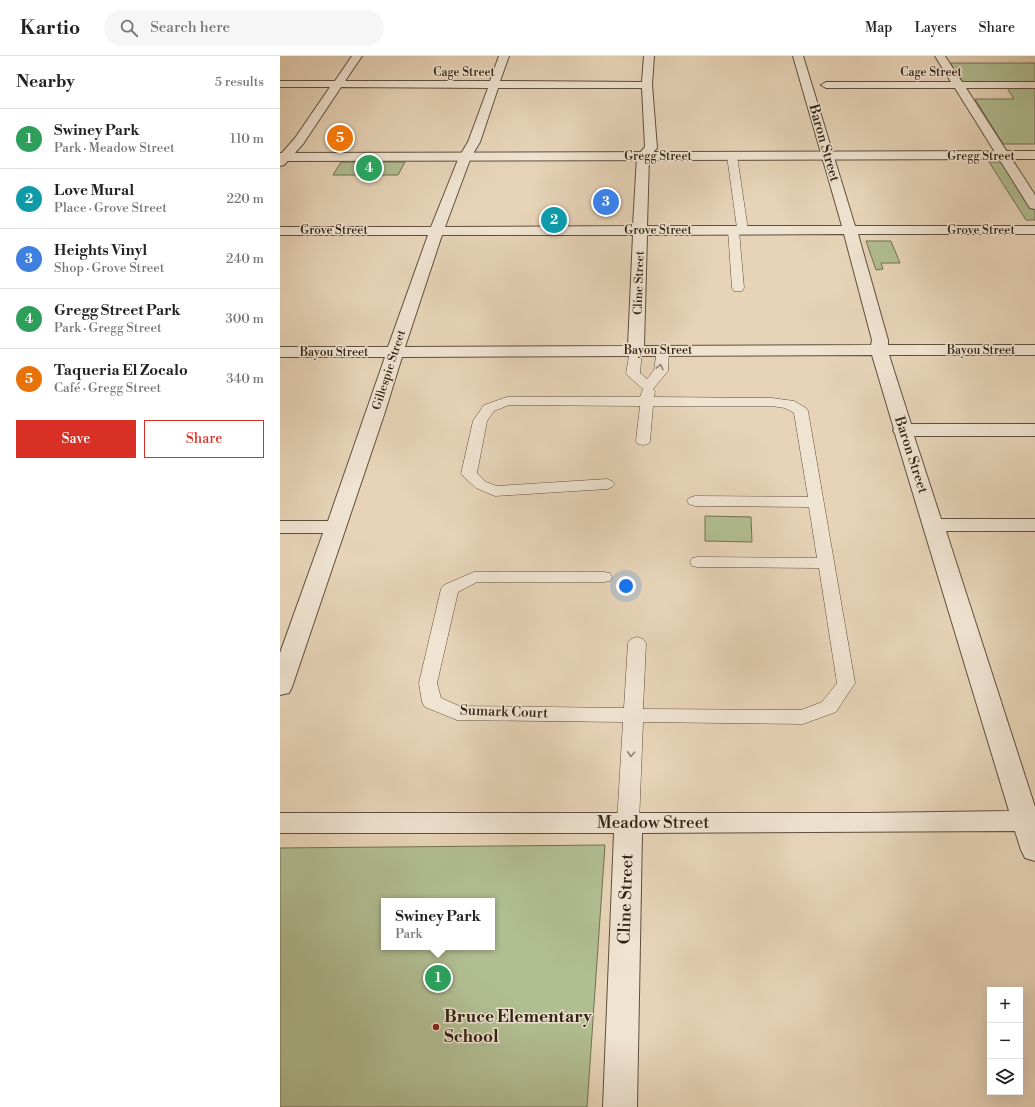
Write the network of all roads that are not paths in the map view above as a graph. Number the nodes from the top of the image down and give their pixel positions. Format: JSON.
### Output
{"nodes":[{"id":1,"x":357,"y":56,"type":"edge"},
{"id":2,"x":504,"y":56,"type":"edge"},
{"id":3,"x":649,"y":56,"type":"edge"},
{"id":4,"x":798,"y":56,"type":"edge"},
{"id":5,"x":940,"y":56,"type":"edge"},
{"id":6,"x":280,"y":84,"type":"edge"},
{"id":7,"x":338,"y":84,"type":"junction"},
{"id":8,"x":826,"y":84,"type":"dead end"},
{"id":9,"x":493,"y":85,"type":"junction"},
{"id":10,"x":647,"y":85,"type":"junction"},
{"id":11,"x":957,"y":85,"type":"junction"},
{"id":12,"x":1035,"y":85,"type":"edge"},
{"id":13,"x":1035,"y":147,"type":"edge"},
{"id":14,"x":1000,"y":151,"type":"junction"},
{"id":15,"x":468,"y":152,"type":"junction"},
{"id":16,"x":647,"y":152,"type":"junction"},
{"id":17,"x":826,"y":152,"type":"junction"},
{"id":18,"x":283,"y":154,"type":"edge"},
{"id":19,"x":732,"y":156,"type":"junction"},
{"id":20,"x":1035,"y":156,"type":"edge"},
{"id":21,"x":1035,"y":205,"type":"edge"},
{"id":22,"x":640,"y":229,"type":"junction"},
{"id":23,"x":280,"y":230,"type":"edge"},
{"id":24,"x":437,"y":230,"type":"junction"},
{"id":25,"x":738,"y":230,"type":"junction"},
{"id":26,"x":1035,"y":230,"type":"edge"},
{"id":27,"x":850,"y":231,"type":"junction"},
{"id":28,"x":738,"y":288,"type":"dead end"},
{"id":29,"x":636,"y":350,"type":"junction"},
{"id":30,"x":663,"y":350,"type":"junction"},
{"id":31,"x":1035,"y":350,"type":"edge"},
{"id":32,"x":879,"y":351,"type":"junction"},
{"id":33,"x":280,"y":352,"type":"edge"},
{"id":34,"x":395,"y":352,"type":"junction"},
{"id":35,"x":647,"y":394,"type":"junction"},
{"id":36,"x":902,"y":430,"type":"junction"},
{"id":37,"x":1035,"y":430,"type":"edge"},
{"id":38,"x":643,"y":441,"type":"dead end"},
{"id":39,"x":608,"y":484,"type":"dead end"},
{"id":40,"x":695,"y":501,"type":"dead end"},
{"id":41,"x":816,"y":502,"type":"junction"},
{"id":42,"x":933,"y":525,"type":"junction"},
{"id":43,"x":1035,"y":525,"type":"edge"},
{"id":44,"x":280,"y":527,"type":"edge"},
{"id":45,"x":335,"y":527,"type":"junction"},
{"id":46,"x":698,"y":562,"type":"dead end"},
{"id":47,"x":826,"y":563,"type":"junction"},
{"id":48,"x":604,"y":577,"type":"dead end"},
{"id":49,"x":637,"y":643,"type":"dead end"},
{"id":50,"x":280,"y":687,"type":"edge"},
{"id":51,"x":634,"y":715,"type":"junction"},
{"id":52,"x":1026,"y":821,"type":"junction"},
{"id":53,"x":280,"y":823,"type":"edge"},
{"id":54,"x":628,"y":823,"type":"junction"},
{"id":55,"x":1035,"y":850,"type":"edge"},
{"id":56,"x":620,"y":1107,"type":"edge"}],
"edges":[{"from":1,"to":7,"type":"street"},
{"from":2,"to":9,"type":"street","name":"Gillespie Street"},
{"from":3,"to":10,"type":"street","name":"Cline Street"},
{"from":4,"to":17,"type":"street","name":"Baron Street"},
{"from":5,"to":11,"type":"street"},
{"from":6,"to":7,"type":"street","name":"Cage Street"},
{"from":7,"to":9,"type":"street","name":"Cage Street"},
{"from":7,"to":18,"type":"street"},
{"from":8,"to":11,"type":"street","name":"Cage Street"},
{"from":9,"to":10,"type":"street","name":"Cage Street"},
{"from":9,"to":15,"type":"street","name":"Gillespie Street"},
{"from":10,"to":16,"type":"street","name":"Cline Street"},
{"from":11,"to":12,"type":"street","name":"Cage Street"},
{"from":11,"to":14,"type":"street"},
{"from":13,"to":14,"type":"street","name":"Gregg Street"},
{"from":14,"to":17,"type":"street","name":"Gregg Street"},
{"from":14,"to":20,"type":"street","name":"Gregg Street"},
{"from":14,"to":21,"type":"street"},
{"from":15,"to":16,"type":"street","name":"Gregg Street"},
{"from":15,"to":18,"type":"street","name":"Gregg Street"},
{"from":15,"to":24,"type":"street","name":"Gillespie Street"},
{"from":16,"to":17,"type":"street","name":"Gregg Street"},
{"from":16,"to":19,"type":"street","name":"Gregg Street"},
{"from":16,"to":22,"type":"street","name":"Cline Street"},
{"from":17,"to":19,"type":"street","name":"Gregg Street"},
{"from":17,"to":27,"type":"street","name":"Baron Street"},
{"from":19,"to":25,"type":"lane"},
{"from":22,"to":24,"type":"street","name":"Grove Street"},
{"from":22,"to":25,"type":"street","name":"Grove Street"},
{"from":22,"to":29,"type":"street","name":"Cline Street"},
{"from":23,"to":24,"type":"street","name":"Grove Street"},
{"from":24,"to":34,"type":"street","name":"Gillespie Street"},
{"from":25,"to":27,"type":"street","name":"Grove Street"},
{"from":25,"to":28,"type":"lane"},
{"from":26,"to":27,"type":"street","name":"Grove Street"},
{"from":27,"to":32,"type":"street","name":"Baron Street"},
{"from":29,"to":30,"type":"street","name":"Bayou Street"},
{"from":29,"to":34,"type":"street","name":"Bayou Street"},
{"from":29,"to":35,"type":"lane","name":"Cline Street"},
{"from":30,"to":32,"type":"street","name":"Bayou Street"},
{"from":35,"to":30,"type":"lane","one_way":true},
{"from":31,"to":32,"type":"street","name":"Bayou Street"},
{"from":32,"to":36,"type":"street","name":"Baron Street"},
{"from":33,"to":34,"type":"street","name":"Bayou Street"},
{"from":34,"to":45,"type":"street","name":"Gillespie Street"},
{"from":35,"to":38,"type":"lane"},
{"from":35,"to":39,"type":"lane"},
{"from":35,"to":41,"type":"lane"},
{"from":36,"to":37,"type":"street"},
{"from":36,"to":42,"type":"street","name":"Baron Street"},
{"from":40,"to":41,"type":"lane"},
{"from":41,"to":47,"type":"lane"},
{"from":42,"to":43,"type":"street"},
{"from":42,"to":52,"type":"street","name":"Baron Street"},
{"from":44,"to":45,"type":"street"},
{"from":45,"to":50,"type":"street","name":"Gillespie Street"},
{"from":46,"to":47,"type":"lane"},
{"from":47,"to":51,"type":"lane"},
{"from":48,"to":51,"type":"lane","name":"Sumark Court"},
{"from":49,"to":51,"type":"lane","name":"Cline Street"},
{"from":51,"to":54,"type":"lane","name":"Cline Street","one_way":true},
{"from":52,"to":54,"type":"street","name":"Meadow Street"},
{"from":52,"to":55,"type":"street","name":"Baron Street"},
{"from":53,"to":54,"type":"street","name":"Meadow Street"},
{"from":54,"to":56,"type":"street","name":"Cline Street"}]}
